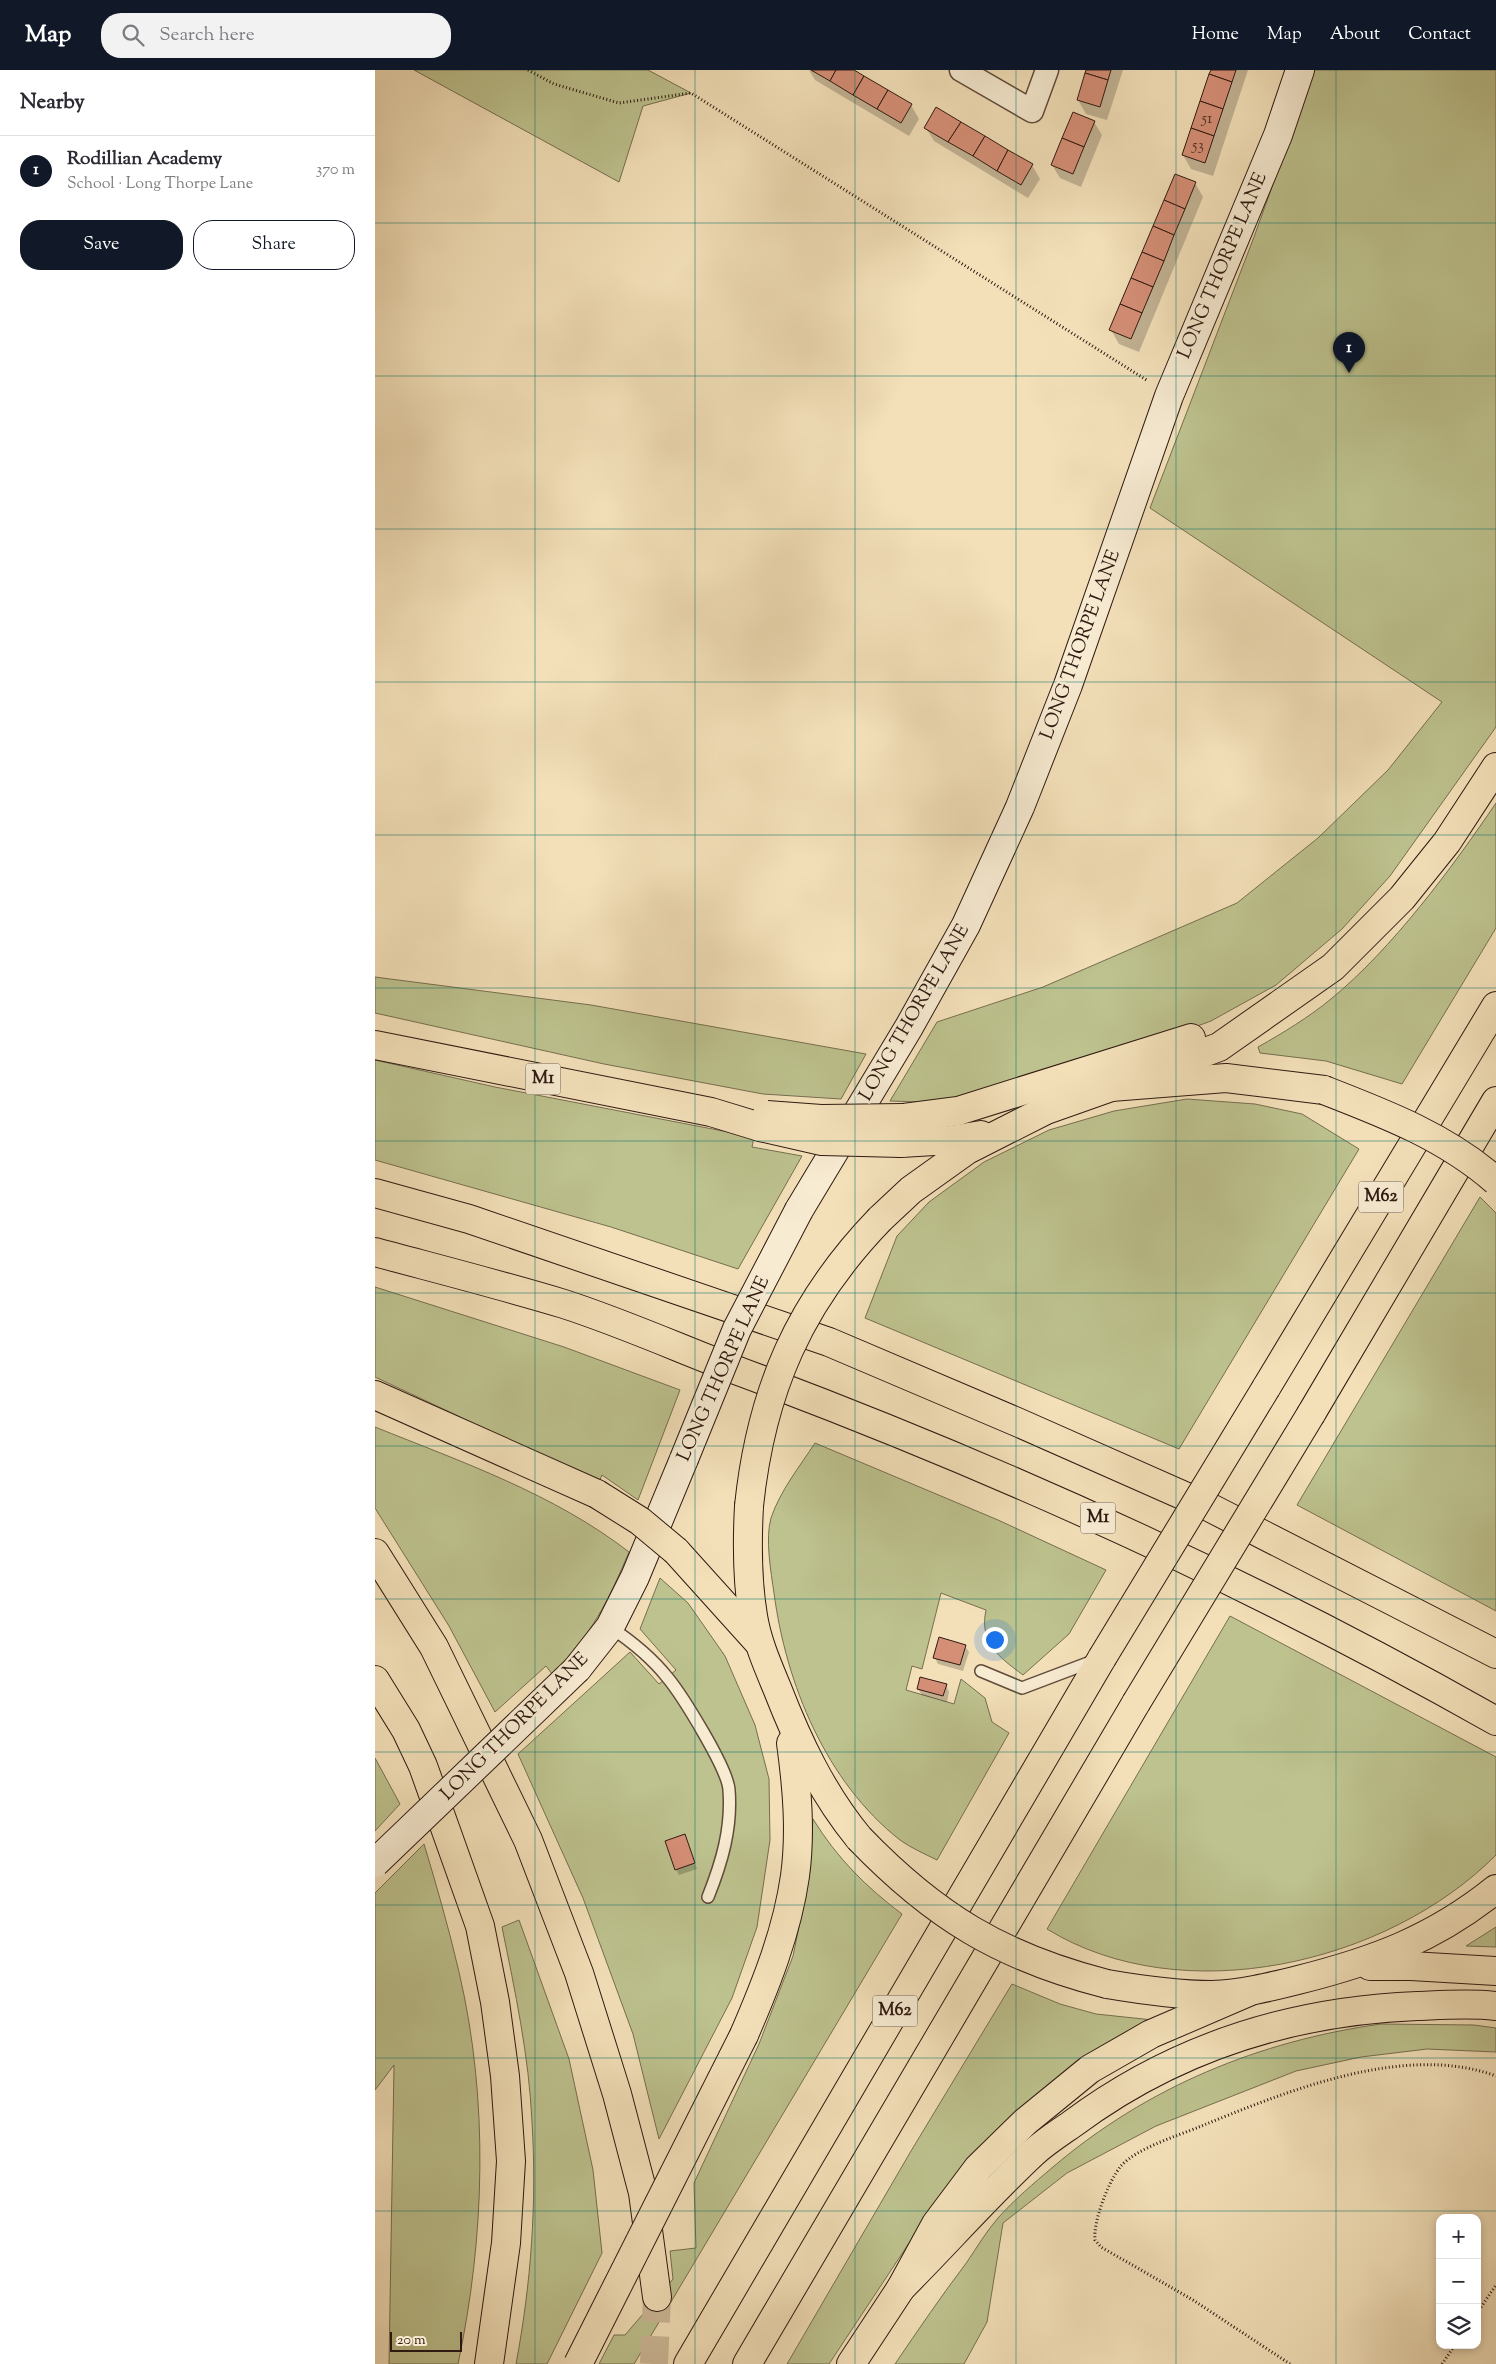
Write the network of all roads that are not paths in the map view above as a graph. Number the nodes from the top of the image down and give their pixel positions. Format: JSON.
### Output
{"nodes":[{"id":1,"x":961,"y":70,"type":"edge"},
{"id":2,"x":1047,"y":70,"type":"edge"},
{"id":3,"x":1300,"y":70,"type":"edge"},
{"id":4,"x":1496,"y":767,"type":"edge"},
{"id":5,"x":1290,"y":999,"type":"junction"},
{"id":6,"x":1496,"y":1006,"type":"edge"},
{"id":7,"x":375,"y":1045,"type":"edge"},
{"id":8,"x":1111,"y":1087,"type":"junction"},
{"id":9,"x":1496,"y":1101,"type":"edge"},
{"id":10,"x":902,"y":1131,"type":"junction"},
{"id":11,"x":1000,"y":1132,"type":"junction"},
{"id":12,"x":1496,"y":1180,"type":"edge"},
{"id":13,"x":375,"y":1193,"type":"edge"},
{"id":14,"x":375,"y":1252,"type":"edge"},
{"id":15,"x":375,"y":1394,"type":"edge"},
{"id":16,"x":375,"y":1553,"type":"edge"},
{"id":17,"x":610,"y":1627,"type":"junction"},
{"id":18,"x":759,"y":1644,"type":"junction"},
{"id":19,"x":1496,"y":1654,"type":"edge"},
{"id":20,"x":1102,"y":1658,"type":"junction"},
{"id":21,"x":981,"y":1671,"type":"dead end"},
{"id":22,"x":375,"y":1680,"type":"edge"},
{"id":23,"x":787,"y":1713,"type":"junction"},
{"id":24,"x":1496,"y":1721,"type":"edge"},
{"id":25,"x":375,"y":1863,"type":"edge"},
{"id":26,"x":1487,"y":1896,"type":"edge"},
{"id":27,"x":709,"y":1897,"type":"dead end"},
{"id":28,"x":1353,"y":1967,"type":"junction"},
{"id":29,"x":1496,"y":1971,"type":"edge"},
{"id":30,"x":1251,"y":1991,"type":"junction"},
{"id":31,"x":1496,"y":2006,"type":"edge"},
{"id":32,"x":901,"y":2288,"type":"junction"},
{"id":33,"x":657,"y":2297,"type":"tunnel mouth"},
{"id":34,"x":489,"y":2364,"type":"edge"},
{"id":35,"x":578,"y":2364,"type":"edge"},
{"id":36,"x":688,"y":2364,"type":"edge"},
{"id":37,"x":747,"y":2364,"type":"edge"},
{"id":38,"x":851,"y":2364,"type":"edge"}],
"edges":[{"from":1,"to":2,"type":"street"},
{"from":3,"to":17,"type":"main road","name":"LONG THORPE LANE","bridge":true},
{"from":4,"to":5,"type":"highway"},
{"from":5,"to":8,"type":"highway"},
{"from":5,"to":10,"type":"highway"},
{"from":6,"to":20,"type":"highway","number":"M62","bridge":true},
{"from":7,"to":10,"type":"highway","number":"M1","bridge":true},
{"from":8,"to":11,"type":"highway"},
{"from":8,"to":12,"type":"highway","bridge":true},
{"from":9,"to":37,"type":"highway","number":"M62","bridge":true},
{"from":10,"to":11,"type":"highway"},
{"from":11,"to":18,"type":"highway","bridge":true},
{"from":13,"to":19,"type":"highway"},
{"from":14,"to":24,"type":"highway","number":"M1"},
{"from":15,"to":18,"type":"highway","bridge":true},
{"from":16,"to":33,"type":"highway"},
{"from":17,"to":25,"type":"main road","name":"LONG THORPE LANE","bridge":true},
{"from":17,"to":27,"type":"lane"},
{"from":18,"to":23,"type":"highway"},
{"from":20,"to":21,"type":"lane"},
{"from":20,"to":36,"type":"highway","number":"M62"},
{"from":22,"to":34,"type":"highway"},
{"from":23,"to":30,"type":"highway","bridge":true},
{"from":23,"to":35,"type":"highway","bridge":true},
{"from":26,"to":28,"type":"highway"},
{"from":28,"to":29,"type":"highway"},
{"from":28,"to":30,"type":"highway"},
{"from":30,"to":32,"type":"highway"},
{"from":31,"to":32,"type":"highway"},
{"from":32,"to":38,"type":"highway"}]}
